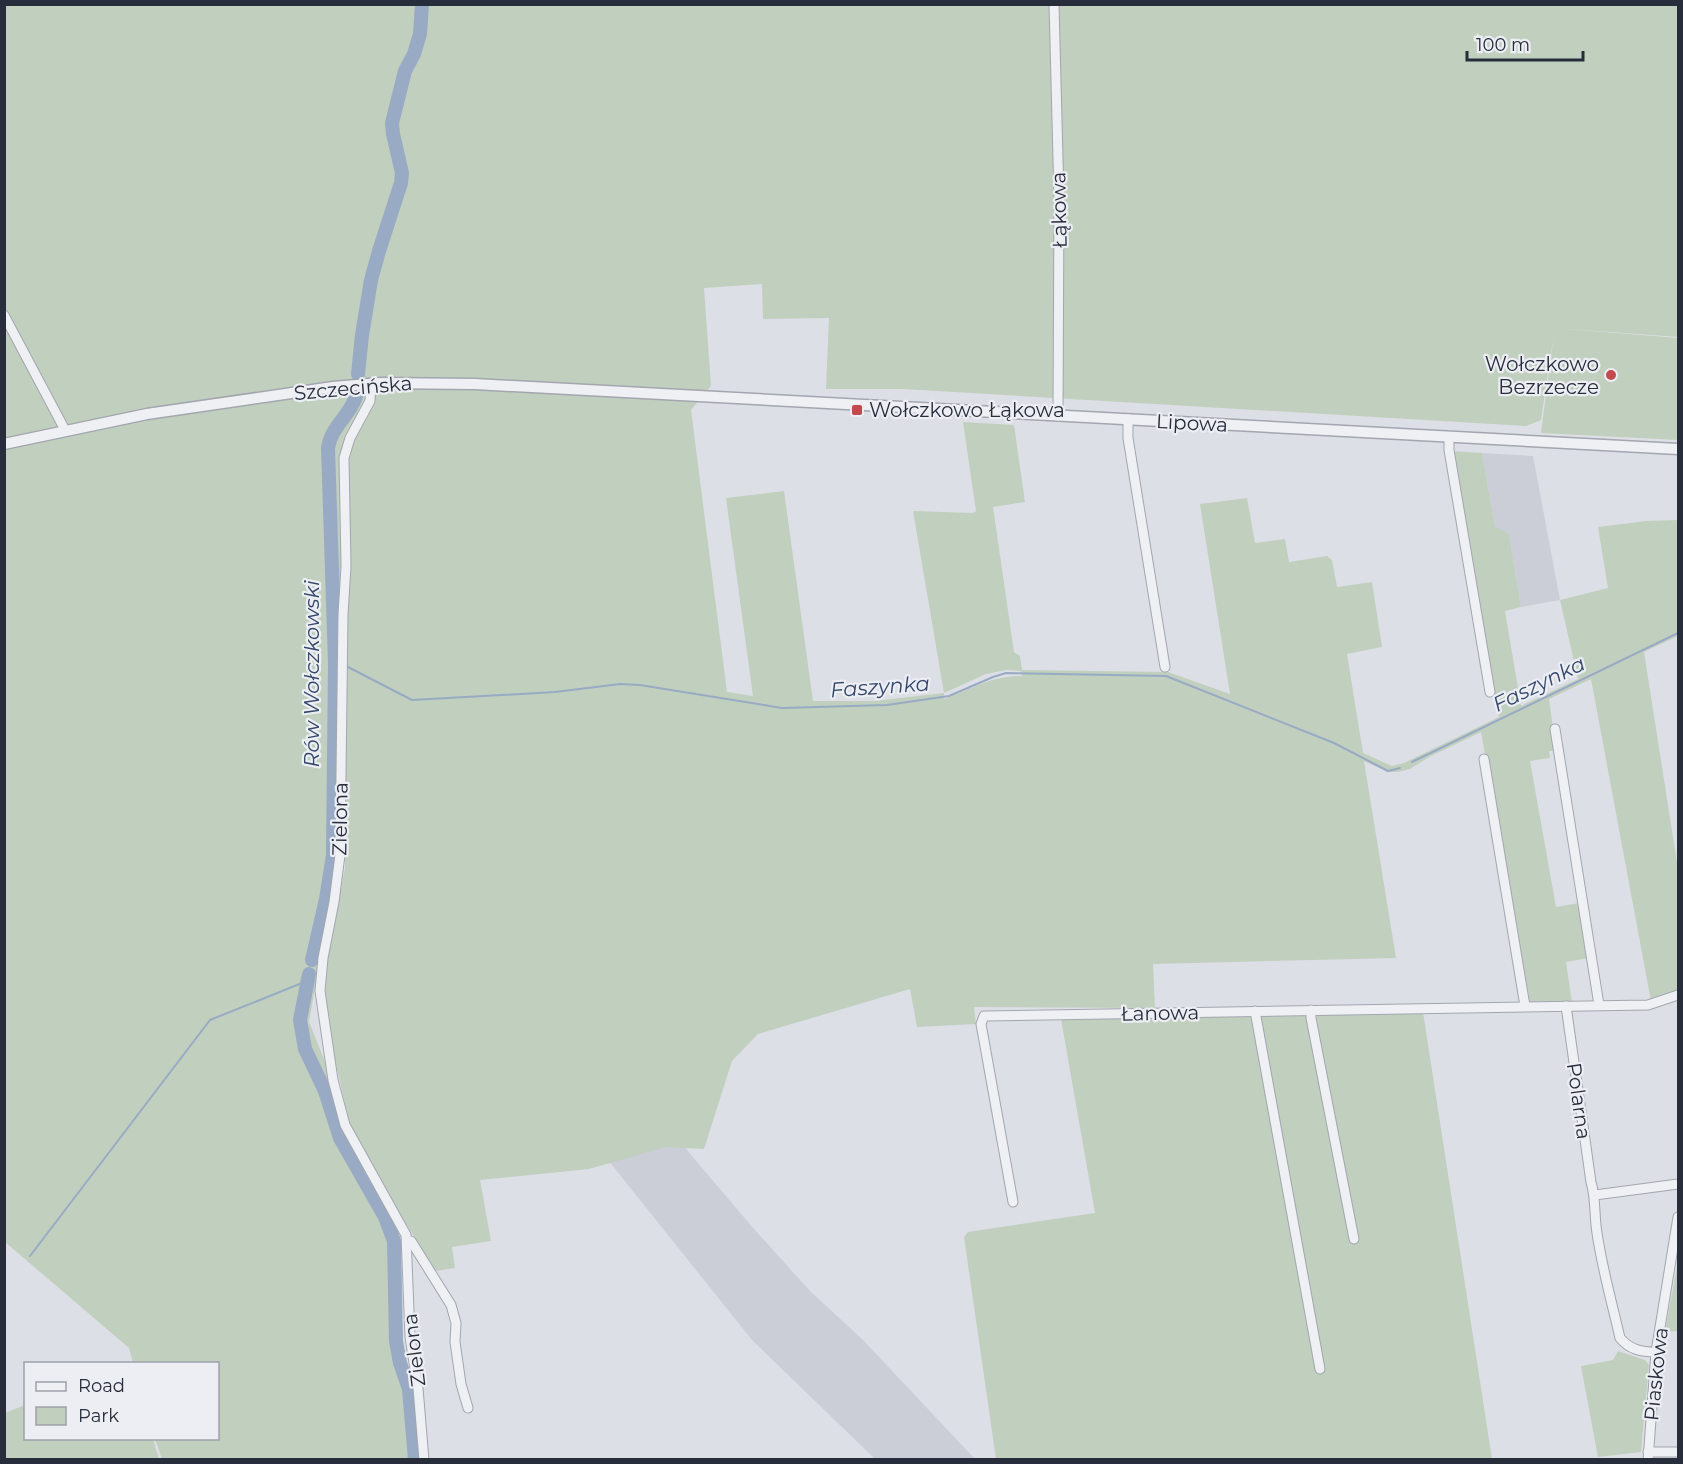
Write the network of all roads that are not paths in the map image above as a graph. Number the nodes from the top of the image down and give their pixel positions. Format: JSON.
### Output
{"nodes":[{"id":1,"x":1054,"y":4,"type":"edge"},
{"id":2,"x":4,"y":315,"type":"edge"},
{"id":3,"x":371,"y":384,"type":"junction"},
{"id":4,"x":705,"y":397,"type":"joint"},
{"id":5,"x":1058,"y":416,"type":"junction"},
{"id":6,"x":1128,"y":419,"type":"junction"},
{"id":7,"x":65,"y":430,"type":"junction"},
{"id":8,"x":1449,"y":437,"type":"junction"},
{"id":9,"x":4,"y":444,"type":"edge"},
{"id":10,"x":1678,"y":449,"type":"edge"},
{"id":11,"x":1165,"y":667,"type":"dead end"},
{"id":12,"x":1490,"y":692,"type":"dead end"},
{"id":13,"x":1555,"y":729,"type":"dead end"},
{"id":14,"x":1484,"y":759,"type":"dead end"},
{"id":15,"x":1678,"y":995,"type":"edge"},
{"id":16,"x":1599,"y":1005,"type":"junction"},
{"id":17,"x":1525,"y":1006,"type":"junction"},
{"id":18,"x":1566,"y":1006,"type":"junction"},
{"id":19,"x":1311,"y":1010,"type":"junction"},
{"id":20,"x":1255,"y":1011,"type":"junction"},
{"id":21,"x":1678,"y":1184,"type":"edge"},
{"id":22,"x":1595,"y":1195,"type":"junction"},
{"id":23,"x":1013,"y":1202,"type":"dead end"},
{"id":24,"x":1678,"y":1217,"type":"edge"},
{"id":25,"x":1354,"y":1239,"type":"dead end"},
{"id":26,"x":406,"y":1241,"type":"junction"},
{"id":27,"x":1656,"y":1353,"type":"junction"},
{"id":28,"x":1320,"y":1369,"type":"dead end"},
{"id":29,"x":468,"y":1408,"type":"dead end"},
{"id":30,"x":1678,"y":1452,"type":"edge"},
{"id":31,"x":1648,"y":1456,"type":"edge"},
{"id":32,"x":424,"y":1460,"type":"edge"}],
"edges":[{"from":1,"to":5,"type":"street","name":"Łąkowa"},
{"from":2,"to":7,"type":"street"},
{"from":3,"to":4,"type":"street","name":"Szczecińska"},
{"from":3,"to":7,"type":"street","name":"Szczecińska"},
{"from":3,"to":26,"type":"street","name":"Zielona"},
{"from":4,"to":5,"type":"street","name":"Lipowa"},
{"from":5,"to":6,"type":"street","name":"Lipowa"},
{"from":6,"to":8,"type":"street","name":"Lipowa"},
{"from":6,"to":11,"type":"street"},
{"from":7,"to":9,"type":"street","name":"Szczecińska"},
{"from":8,"to":10,"type":"street","name":"Lipowa"},
{"from":8,"to":12,"type":"street"},
{"from":13,"to":16,"type":"street"},
{"from":14,"to":17,"type":"street"},
{"from":15,"to":16,"type":"street","name":"Łanowa"},
{"from":16,"to":18,"type":"street","name":"Łanowa"},
{"from":17,"to":18,"type":"street","name":"Łanowa"},
{"from":17,"to":19,"type":"street","name":"Łanowa"},
{"from":18,"to":22,"type":"street","name":"Polarna"},
{"from":19,"to":20,"type":"street","name":"Łanowa"},
{"from":19,"to":25,"type":"street"},
{"from":20,"to":23,"type":"street","name":"Łanowa"},
{"from":20,"to":28,"type":"street"},
{"from":21,"to":22,"type":"street"},
{"from":22,"to":27,"type":"street","name":"Polarna"},
{"from":24,"to":27,"type":"street","name":"Piaskowa"},
{"from":26,"to":29,"type":"street","name":"Zielona"},
{"from":26,"to":32,"type":"street","name":"Zielona"},
{"from":27,"to":31,"type":"street","name":"Piaskowa"},
{"from":30,"to":31,"type":"street"}]}
